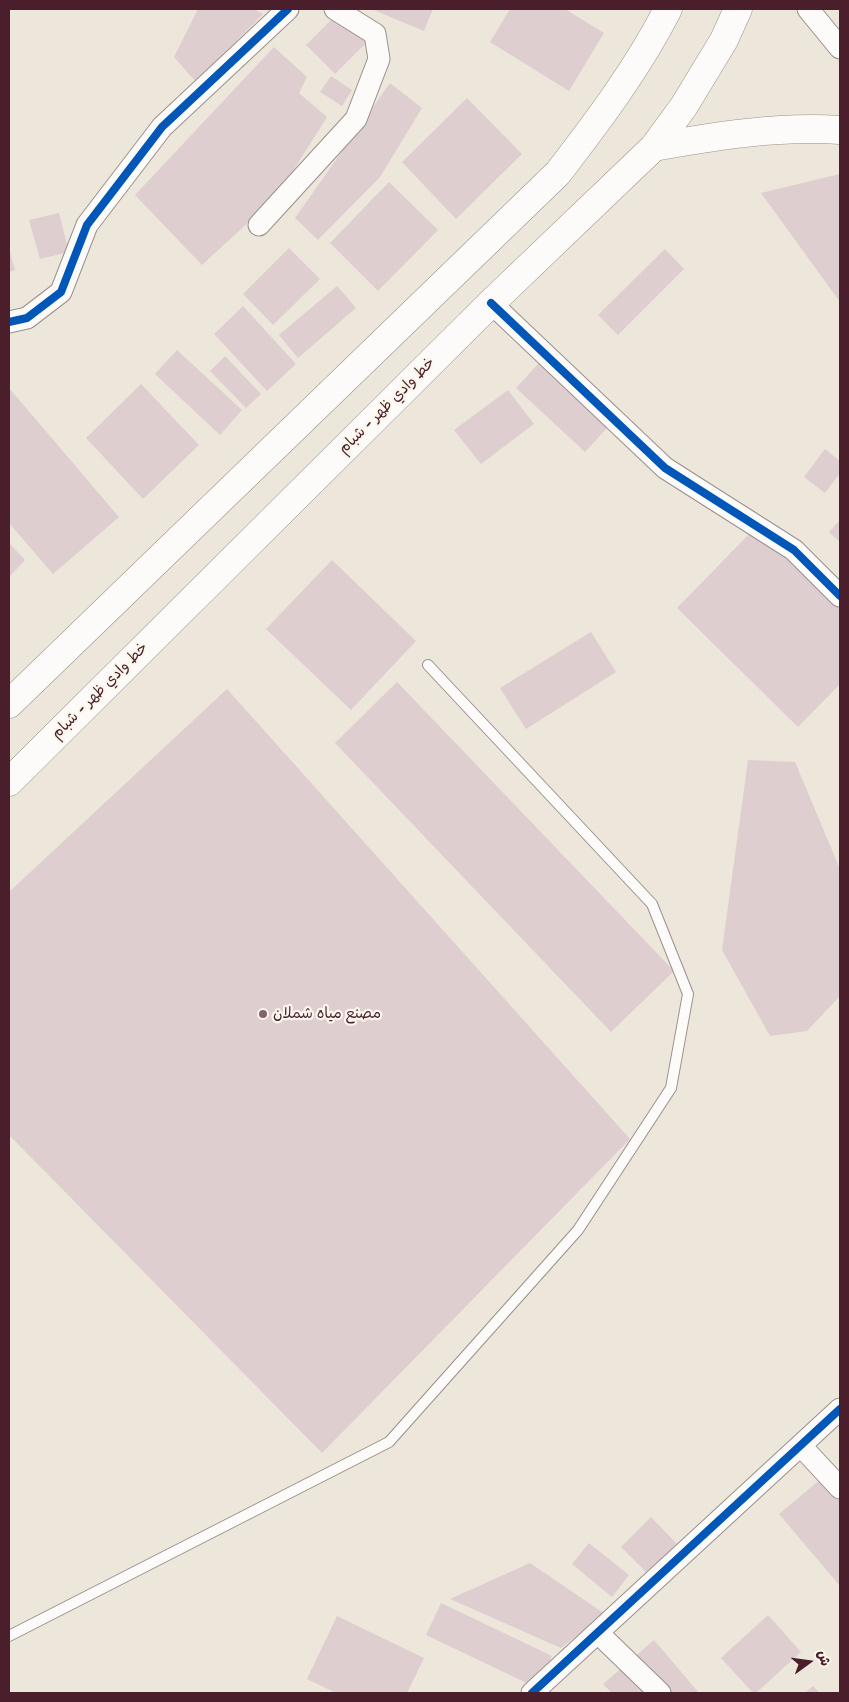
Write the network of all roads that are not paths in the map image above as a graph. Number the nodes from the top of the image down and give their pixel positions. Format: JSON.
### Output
{"nodes":[{"id":1,"x":288,"y":9,"type":"edge"},
{"id":2,"x":336,"y":9,"type":"edge"},
{"id":3,"x":668,"y":9,"type":"edge"},
{"id":4,"x":738,"y":9,"type":"edge"},
{"id":5,"x":808,"y":9,"type":"edge"},
{"id":6,"x":840,"y":48,"type":"edge"},
{"id":7,"x":840,"y":130,"type":"edge"},
{"id":8,"x":654,"y":147,"type":"junction"},
{"id":9,"x":259,"y":225,"type":"dead end"},
{"id":10,"x":491,"y":303,"type":"junction"},
{"id":11,"x":9,"y":322,"type":"edge"},
{"id":12,"x":840,"y":596,"type":"edge"},
{"id":13,"x":428,"y":665,"type":"dead end"},
{"id":14,"x":9,"y":704,"type":"edge"},
{"id":15,"x":9,"y":782,"type":"edge"},
{"id":16,"x":840,"y":1409,"type":"edge"},
{"id":17,"x":801,"y":1446,"type":"junction"},
{"id":18,"x":840,"y":1488,"type":"edge"},
{"id":19,"x":598,"y":1633,"type":"junction"},
{"id":20,"x":9,"y":1636,"type":"edge"},
{"id":21,"x":532,"y":1693,"type":"edge"},
{"id":22,"x":660,"y":1693,"type":"edge"}],
"edges":[{"from":1,"to":11,"type":"street"},
{"from":2,"to":9,"type":"street"},
{"from":3,"to":14,"type":"main road"},
{"from":4,"to":8,"type":"main road","name":"خط وادي ظهر - شبام"},
{"from":5,"to":6,"type":"street"},
{"from":7,"to":8,"type":"main road"},
{"from":8,"to":10,"type":"main road","name":"خط وادي ظهر - شبام"},
{"from":10,"to":12,"type":"street"},
{"from":10,"to":15,"type":"main road","name":"خط وادي ظهر - شبام"},
{"from":13,"to":20,"type":"lane"},
{"from":16,"to":17,"type":"street"},
{"from":17,"to":18,"type":"street"},
{"from":17,"to":19,"type":"street"},
{"from":19,"to":21,"type":"street"},
{"from":19,"to":22,"type":"street"}]}
